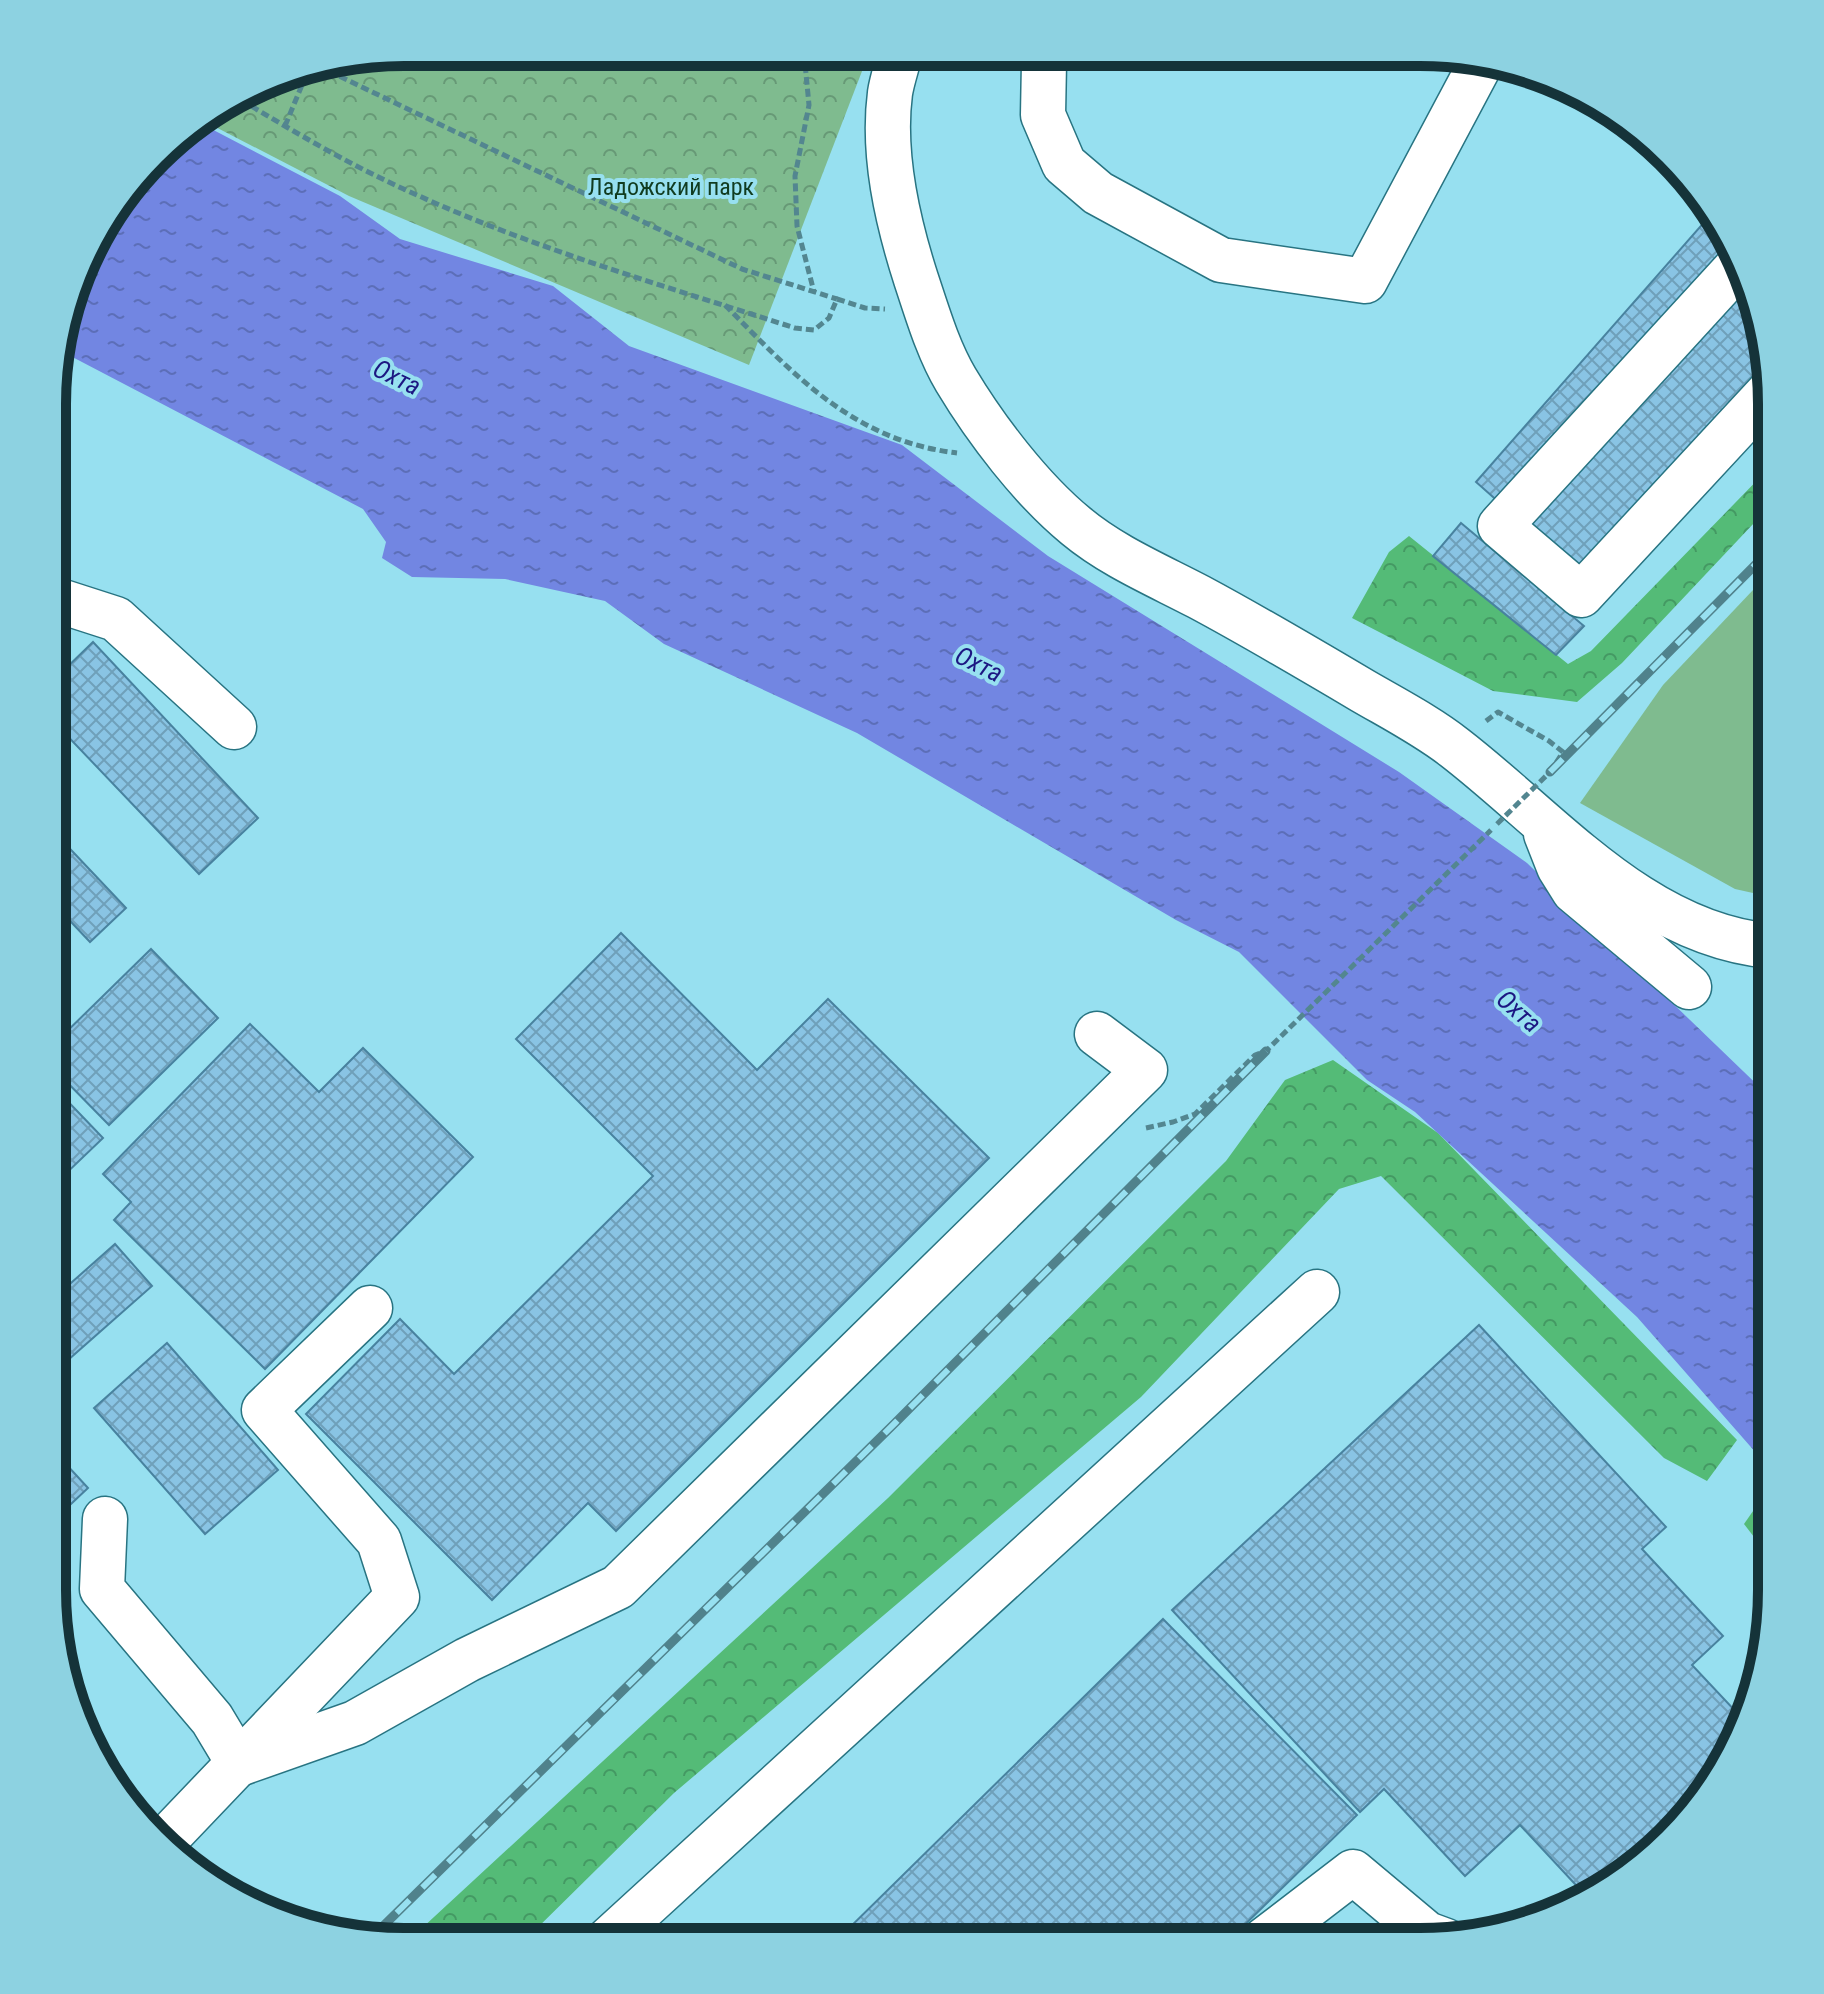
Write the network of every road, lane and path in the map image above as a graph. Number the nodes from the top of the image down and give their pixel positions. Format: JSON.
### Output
{"nodes":[{"id":1,"x":805,"y":66,"type":"edge"},
{"id":2,"x":897,"y":66,"type":"edge"},
{"id":3,"x":1044,"y":66,"type":"edge"},
{"id":4,"x":1477,"y":71,"type":"edge"},
{"id":5,"x":334,"y":74,"type":"edge"},
{"id":6,"x":303,"y":82,"type":"edge"},
{"id":7,"x":248,"y":104,"type":"edge"},
{"id":8,"x":285,"y":126,"type":"junction"},
{"id":9,"x":1731,"y":273,"type":"edge"},
{"id":10,"x":814,"y":292,"type":"junction"},
{"id":11,"x":837,"y":299,"type":"junction"},
{"id":12,"x":725,"y":305,"type":"junction"},
{"id":13,"x":926,"y":309,"type":"junction"},
{"id":14,"x":1758,"y":404,"type":"edge"},
{"id":15,"x":970,"y":455,"type":"dead end"},
{"id":16,"x":66,"y":603,"type":"edge"},
{"id":17,"x":1492,"y":717,"type":"dead end"},
{"id":18,"x":234,"y":727,"type":"dead end"},
{"id":19,"x":1542,"y":825,"type":"junction"},
{"id":20,"x":1758,"y":945,"type":"edge"},
{"id":21,"x":1689,"y":987,"type":"dead end"},
{"id":22,"x":1097,"y":1034,"type":"dead end"},
{"id":23,"x":1143,"y":1128,"type":"dead end"},
{"id":24,"x":1317,"y":1292,"type":"dead end"},
{"id":25,"x":370,"y":1308,"type":"dead end"},
{"id":26,"x":105,"y":1519,"type":"dead end"},
{"id":27,"x":239,"y":1764,"type":"junction"},
{"id":28,"x":171,"y":1834,"type":"edge"},
{"id":29,"x":621,"y":1928,"type":"edge"},
{"id":30,"x":1280,"y":1928,"type":"edge"},
{"id":31,"x":1420,"y":1928,"type":"edge"}],
"edges":[{"from":1,"to":10,"type":"path"},
{"from":2,"to":13,"type":"street"},
{"from":3,"to":4,"type":"street"},
{"from":5,"to":10,"type":"path"},
{"from":6,"to":8,"type":"path"},
{"from":7,"to":8,"type":"path"},
{"from":8,"to":12,"type":"path"},
{"from":9,"to":14,"type":"street"},
{"from":10,"to":11,"type":"path"},
{"from":11,"to":12,"type":"path"},
{"from":11,"to":13,"type":"path"},
{"from":12,"to":15,"type":"path"},
{"from":13,"to":19,"type":"street"},
{"from":16,"to":18,"type":"street"},
{"from":17,"to":23,"type":"path","bridge":true},
{"from":19,"to":20,"type":"street"},
{"from":19,"to":21,"type":"street"},
{"from":22,"to":27,"type":"street"},
{"from":24,"to":29,"type":"street"},
{"from":25,"to":27,"type":"street"},
{"from":26,"to":27,"type":"street"},
{"from":27,"to":28,"type":"street"},
{"from":30,"to":31,"type":"street"}]}
